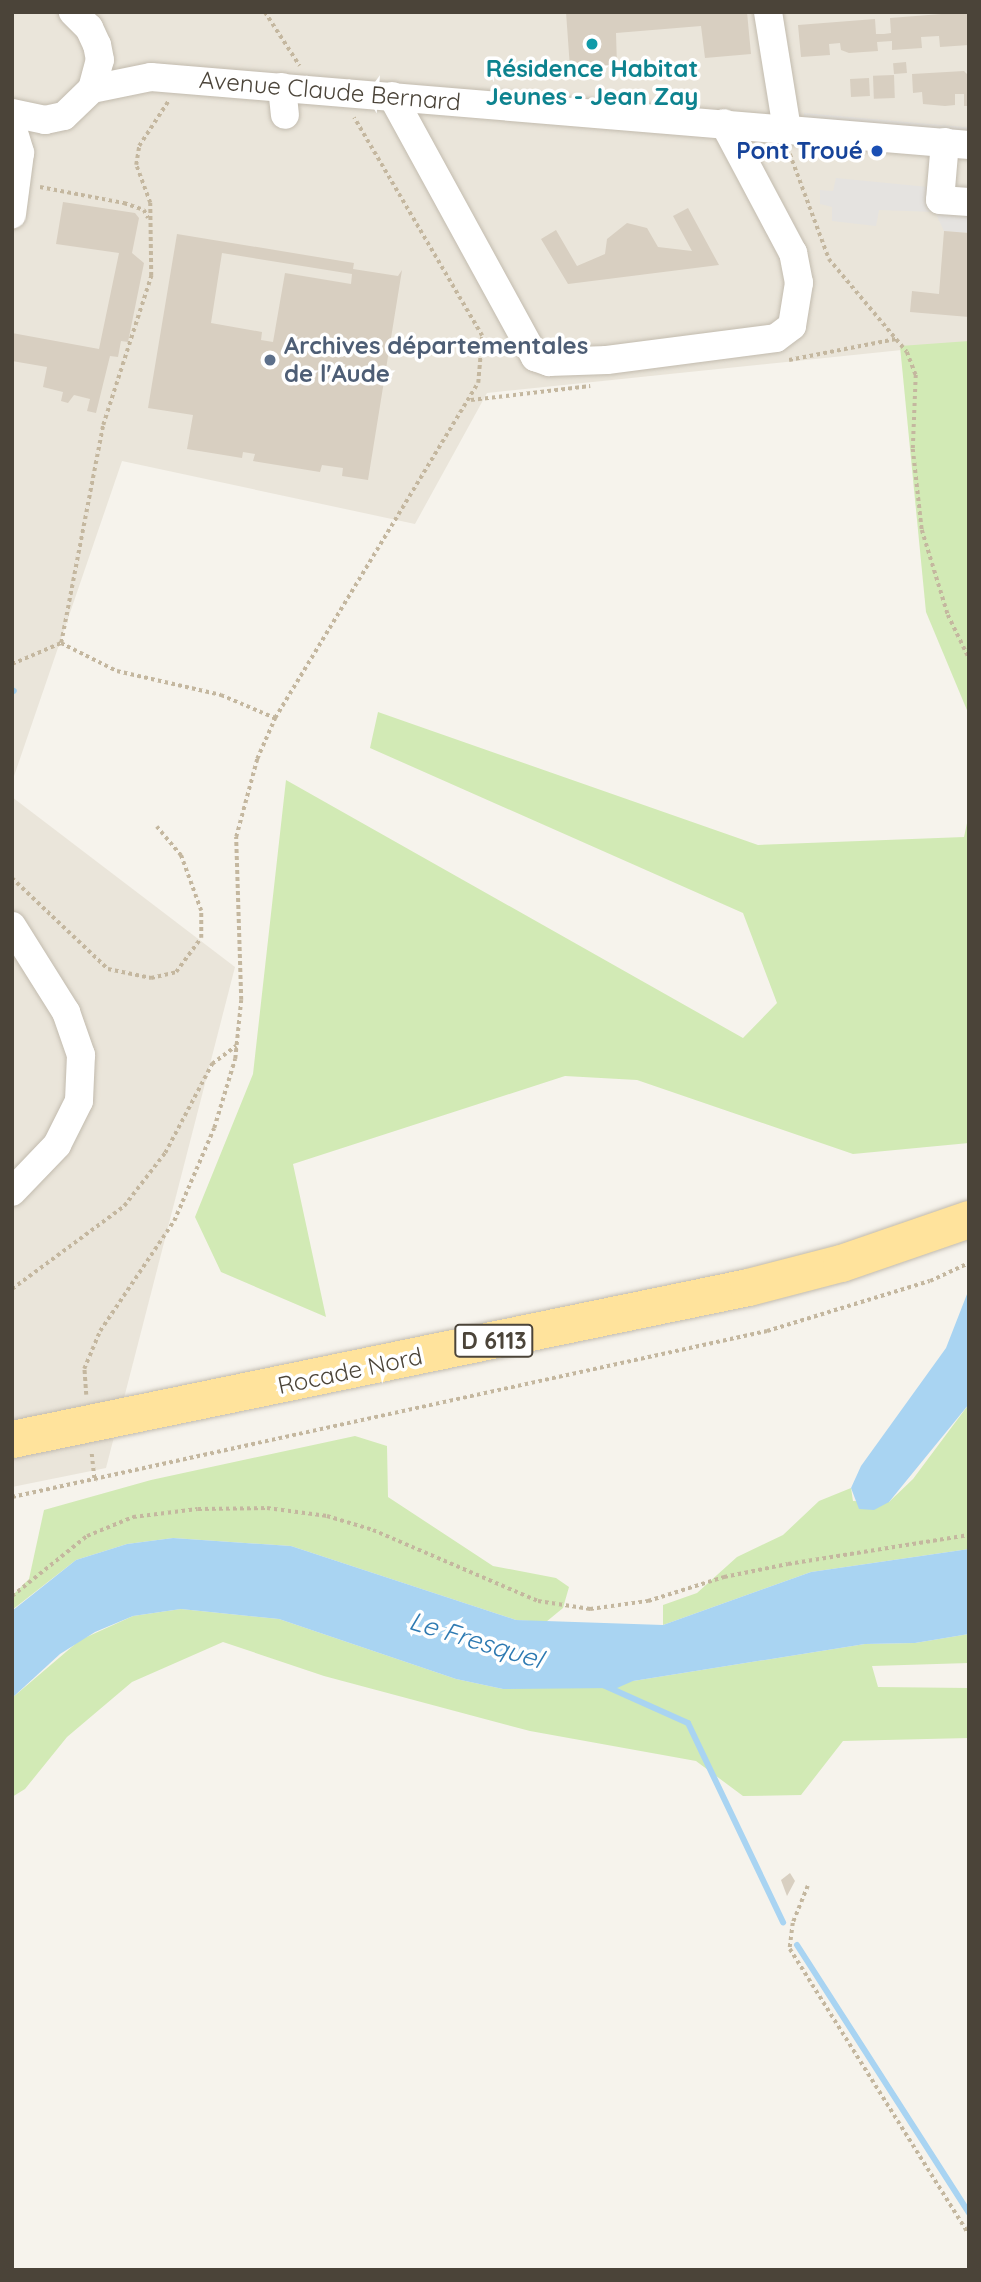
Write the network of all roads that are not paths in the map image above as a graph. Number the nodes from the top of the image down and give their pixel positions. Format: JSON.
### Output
{"nodes":[{"id":1,"x":768,"y":12,"type":"edge"},
{"id":2,"x":75,"y":13,"type":"edge"},
{"id":3,"x":97,"y":45,"type":"junction"},
{"id":4,"x":162,"y":85,"type":"junction"},
{"id":5,"x":92,"y":89,"type":"junction"},
{"id":6,"x":295,"y":89,"type":"junction"},
{"id":7,"x":393,"y":96,"type":"junction"},
{"id":8,"x":12,"y":113,"type":"edge"},
{"id":9,"x":285,"y":115,"type":"dead end"},
{"id":10,"x":45,"y":120,"type":"junction"},
{"id":11,"x":724,"y":123,"type":"junction"},
{"id":12,"x":12,"y":126,"type":"edge"},
{"id":13,"x":787,"y":129,"type":"junction"},
{"id":14,"x":957,"y":143,"type":"edge"},
{"id":15,"x":20,"y":153,"type":"junction"},
{"id":16,"x":969,"y":202,"type":"edge"},
{"id":17,"x":12,"y":214,"type":"edge"},
{"id":18,"x":12,"y":926,"type":"edge"},
{"id":19,"x":12,"y":1192,"type":"edge"},
{"id":20,"x":969,"y":1219,"type":"edge"},
{"id":21,"x":12,"y":1439,"type":"edge"}],
"edges":[{"from":1,"to":13,"type":"street"},
{"from":2,"to":3,"type":"street"},
{"from":3,"to":4,"type":"street","name":"Avenue Claude Bernard"},
{"from":3,"to":5,"type":"street"},
{"from":4,"to":5,"type":"street","name":"Avenue Claude Bernard"},
{"from":4,"to":6,"type":"street","name":"Avenue Claude Bernard"},
{"from":5,"to":10,"type":"street"},
{"from":6,"to":7,"type":"street","name":"Avenue Claude Bernard"},
{"from":6,"to":9,"type":"street"},
{"from":7,"to":11,"type":"street","name":"Avenue Claude Bernard"},
{"from":7,"to":11,"type":"street"},
{"from":8,"to":10,"type":"street"},
{"from":10,"to":15,"type":"street"},
{"from":11,"to":13,"type":"street","name":"Avenue Claude Bernard"},
{"from":12,"to":15,"type":"street"},
{"from":13,"to":14,"type":"street","name":"Avenue Claude Bernard"},
{"from":14,"to":16,"type":"street"},
{"from":15,"to":17,"type":"street"},
{"from":18,"to":19,"type":"street"},
{"from":20,"to":21,"type":"main road","name":"Rocade Nord","number":"D 6113"}]}
